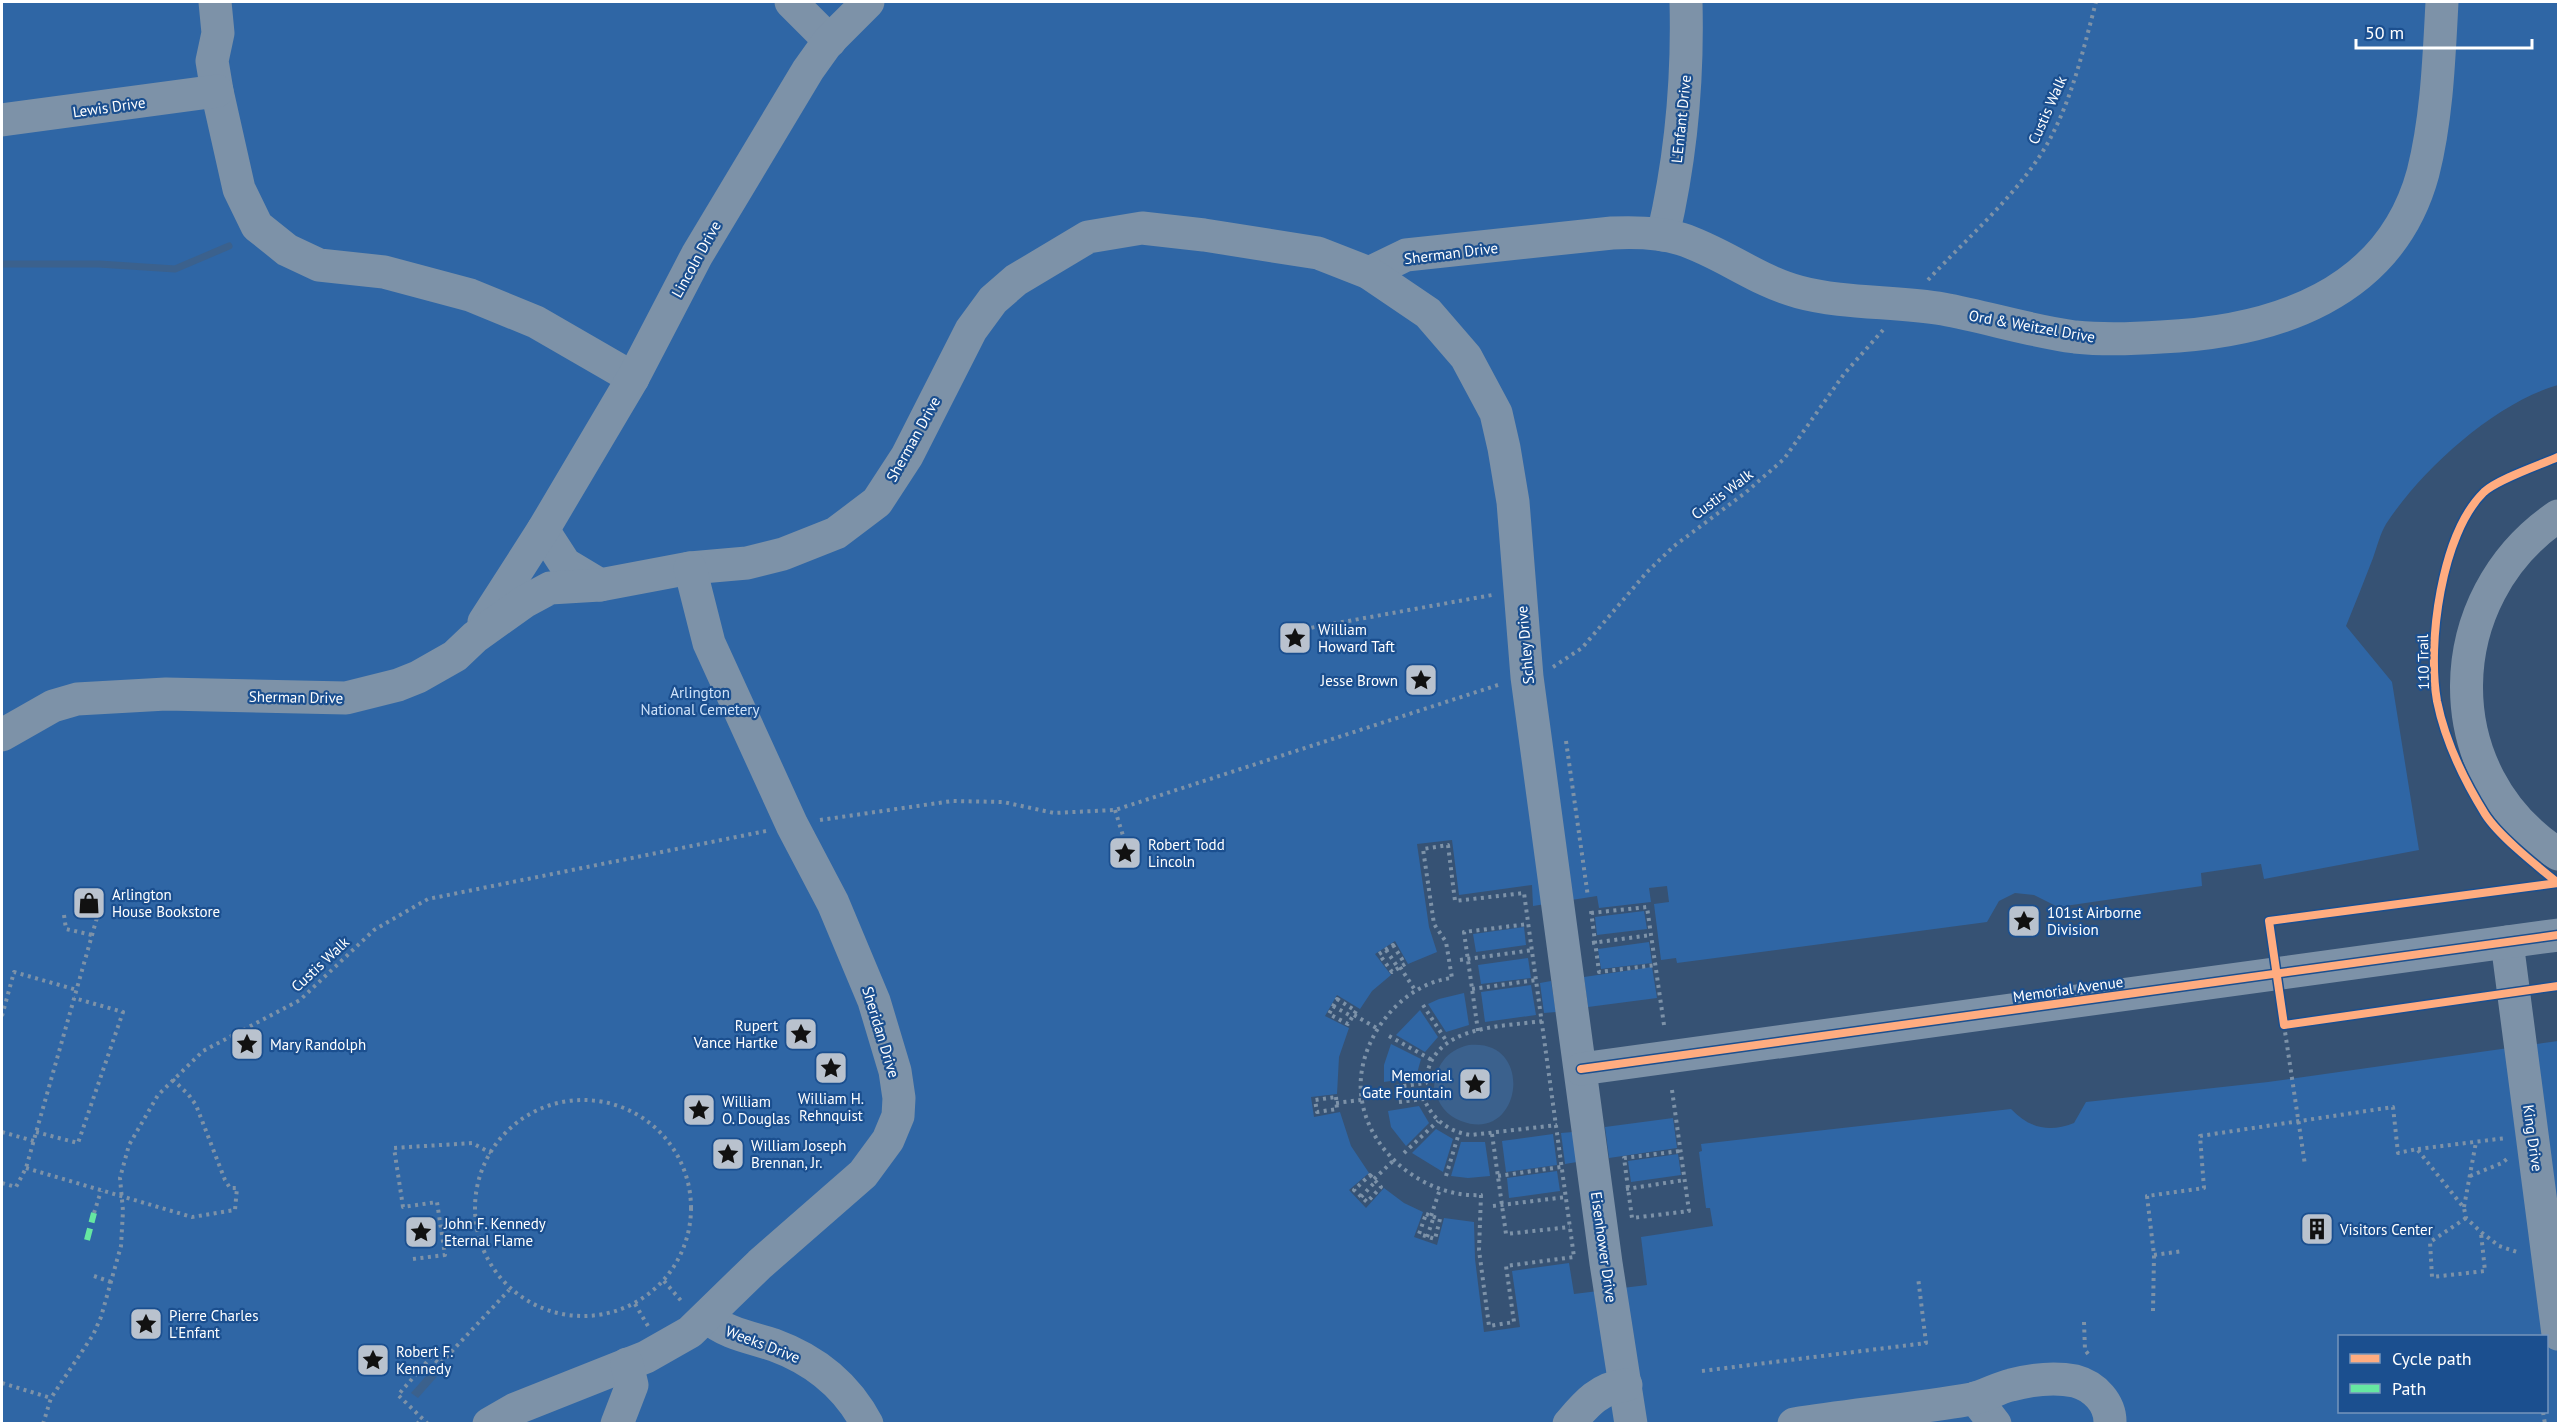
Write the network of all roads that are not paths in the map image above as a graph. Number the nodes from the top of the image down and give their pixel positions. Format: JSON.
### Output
{"nodes":[{"id":1,"x":215,"y":2,"type":"edge"},
{"id":2,"x":791,"y":2,"type":"edge"},
{"id":3,"x":868,"y":2,"type":"edge"},
{"id":4,"x":1686,"y":2,"type":"edge"},
{"id":5,"x":2442,"y":2,"type":"edge"},
{"id":6,"x":830,"y":41,"type":"junction"},
{"id":7,"x":217,"y":91,"type":"junction"},
{"id":8,"x":2,"y":120,"type":"edge"},
{"id":9,"x":1663,"y":236,"type":"junction"},
{"id":10,"x":1369,"y":273,"type":"junction"},
{"id":11,"x":633,"y":378,"type":"junction"},
{"id":12,"x":2559,"y":516,"type":"edge"},
{"id":13,"x":543,"y":530,"type":"junction"},
{"id":14,"x":690,"y":568,"type":"junction"},
{"id":15,"x":600,"y":585,"type":"junction"},
{"id":16,"x":476,"y":637,"type":"junction"},
{"id":17,"x":2,"y":735,"type":"edge"},
{"id":18,"x":2559,"y":854,"type":"edge"},
{"id":19,"x":2559,"y":935,"type":"edge"},
{"id":20,"x":2507,"y":942,"type":"junction"},
{"id":21,"x":1581,"y":1070,"type":"junction"},
{"id":22,"x":696,"y":1311,"type":"junction"},
{"id":23,"x":2559,"y":1334,"type":"edge"},
{"id":24,"x":627,"y":1364,"type":"junction"},
{"id":25,"x":1626,"y":1385,"type":"junction"},
{"id":26,"x":1975,"y":1398,"type":"junction"},
{"id":27,"x":489,"y":1424,"type":"edge"},
{"id":28,"x":617,"y":1424,"type":"edge"},
{"id":29,"x":867,"y":1424,"type":"edge"},
{"id":30,"x":1569,"y":1424,"type":"edge"},
{"id":31,"x":1631,"y":1424,"type":"edge"},
{"id":32,"x":1794,"y":1424,"type":"edge"},
{"id":33,"x":1995,"y":1424,"type":"edge"},
{"id":34,"x":2110,"y":1424,"type":"edge"}],
"edges":[{"from":1,"to":7,"type":"street"},
{"from":2,"to":6,"type":"street"},
{"from":3,"to":6,"type":"street","name":"Lincoln Drive"},
{"from":4,"to":9,"type":"street","name":"L'Enfant Drive"},
{"from":5,"to":9,"type":"street","name":"Ord & Weitzel Drive"},
{"from":6,"to":11,"type":"street","name":"Lincoln Drive"},
{"from":7,"to":8,"type":"street","name":"Lewis Drive"},
{"from":7,"to":11,"type":"street"},
{"from":9,"to":10,"type":"street","name":"Sherman Drive"},
{"from":10,"to":14,"type":"street","name":"Sherman Drive"},
{"from":10,"to":21,"type":"street","name":"Schley Drive"},
{"from":11,"to":13,"type":"street","name":"Lincoln Drive"},
{"from":12,"to":18,"type":"highway"},
{"from":13,"to":15,"type":"street"},
{"from":13,"to":16,"type":"street","name":"Lincoln Drive"},
{"from":14,"to":15,"type":"street","name":"Sherman Drive"},
{"from":14,"to":22,"type":"street","name":"Sheridan Drive"},
{"from":15,"to":16,"type":"street","name":"Sherman Drive"},
{"from":16,"to":17,"type":"street","name":"Sherman Drive"},
{"from":19,"to":20,"type":"street","name":"Memorial Avenue"},
{"from":20,"to":21,"type":"street","name":"Memorial Avenue"},
{"from":20,"to":23,"type":"street","name":"King Drive"},
{"from":21,"to":25,"type":"street","name":"Eisenhower Drive"},
{"from":22,"to":24,"type":"street","name":"Sheridan Drive"},
{"from":22,"to":29,"type":"street","name":"Weeks Drive"},
{"from":24,"to":27,"type":"street","name":"Sheridan Drive"},
{"from":24,"to":28,"type":"street"},
{"from":25,"to":30,"type":"street"},
{"from":25,"to":31,"type":"street","name":"Eisenhower Drive"},
{"from":26,"to":32,"type":"street"},
{"from":26,"to":33,"type":"street"},
{"from":26,"to":34,"type":"street"}]}
